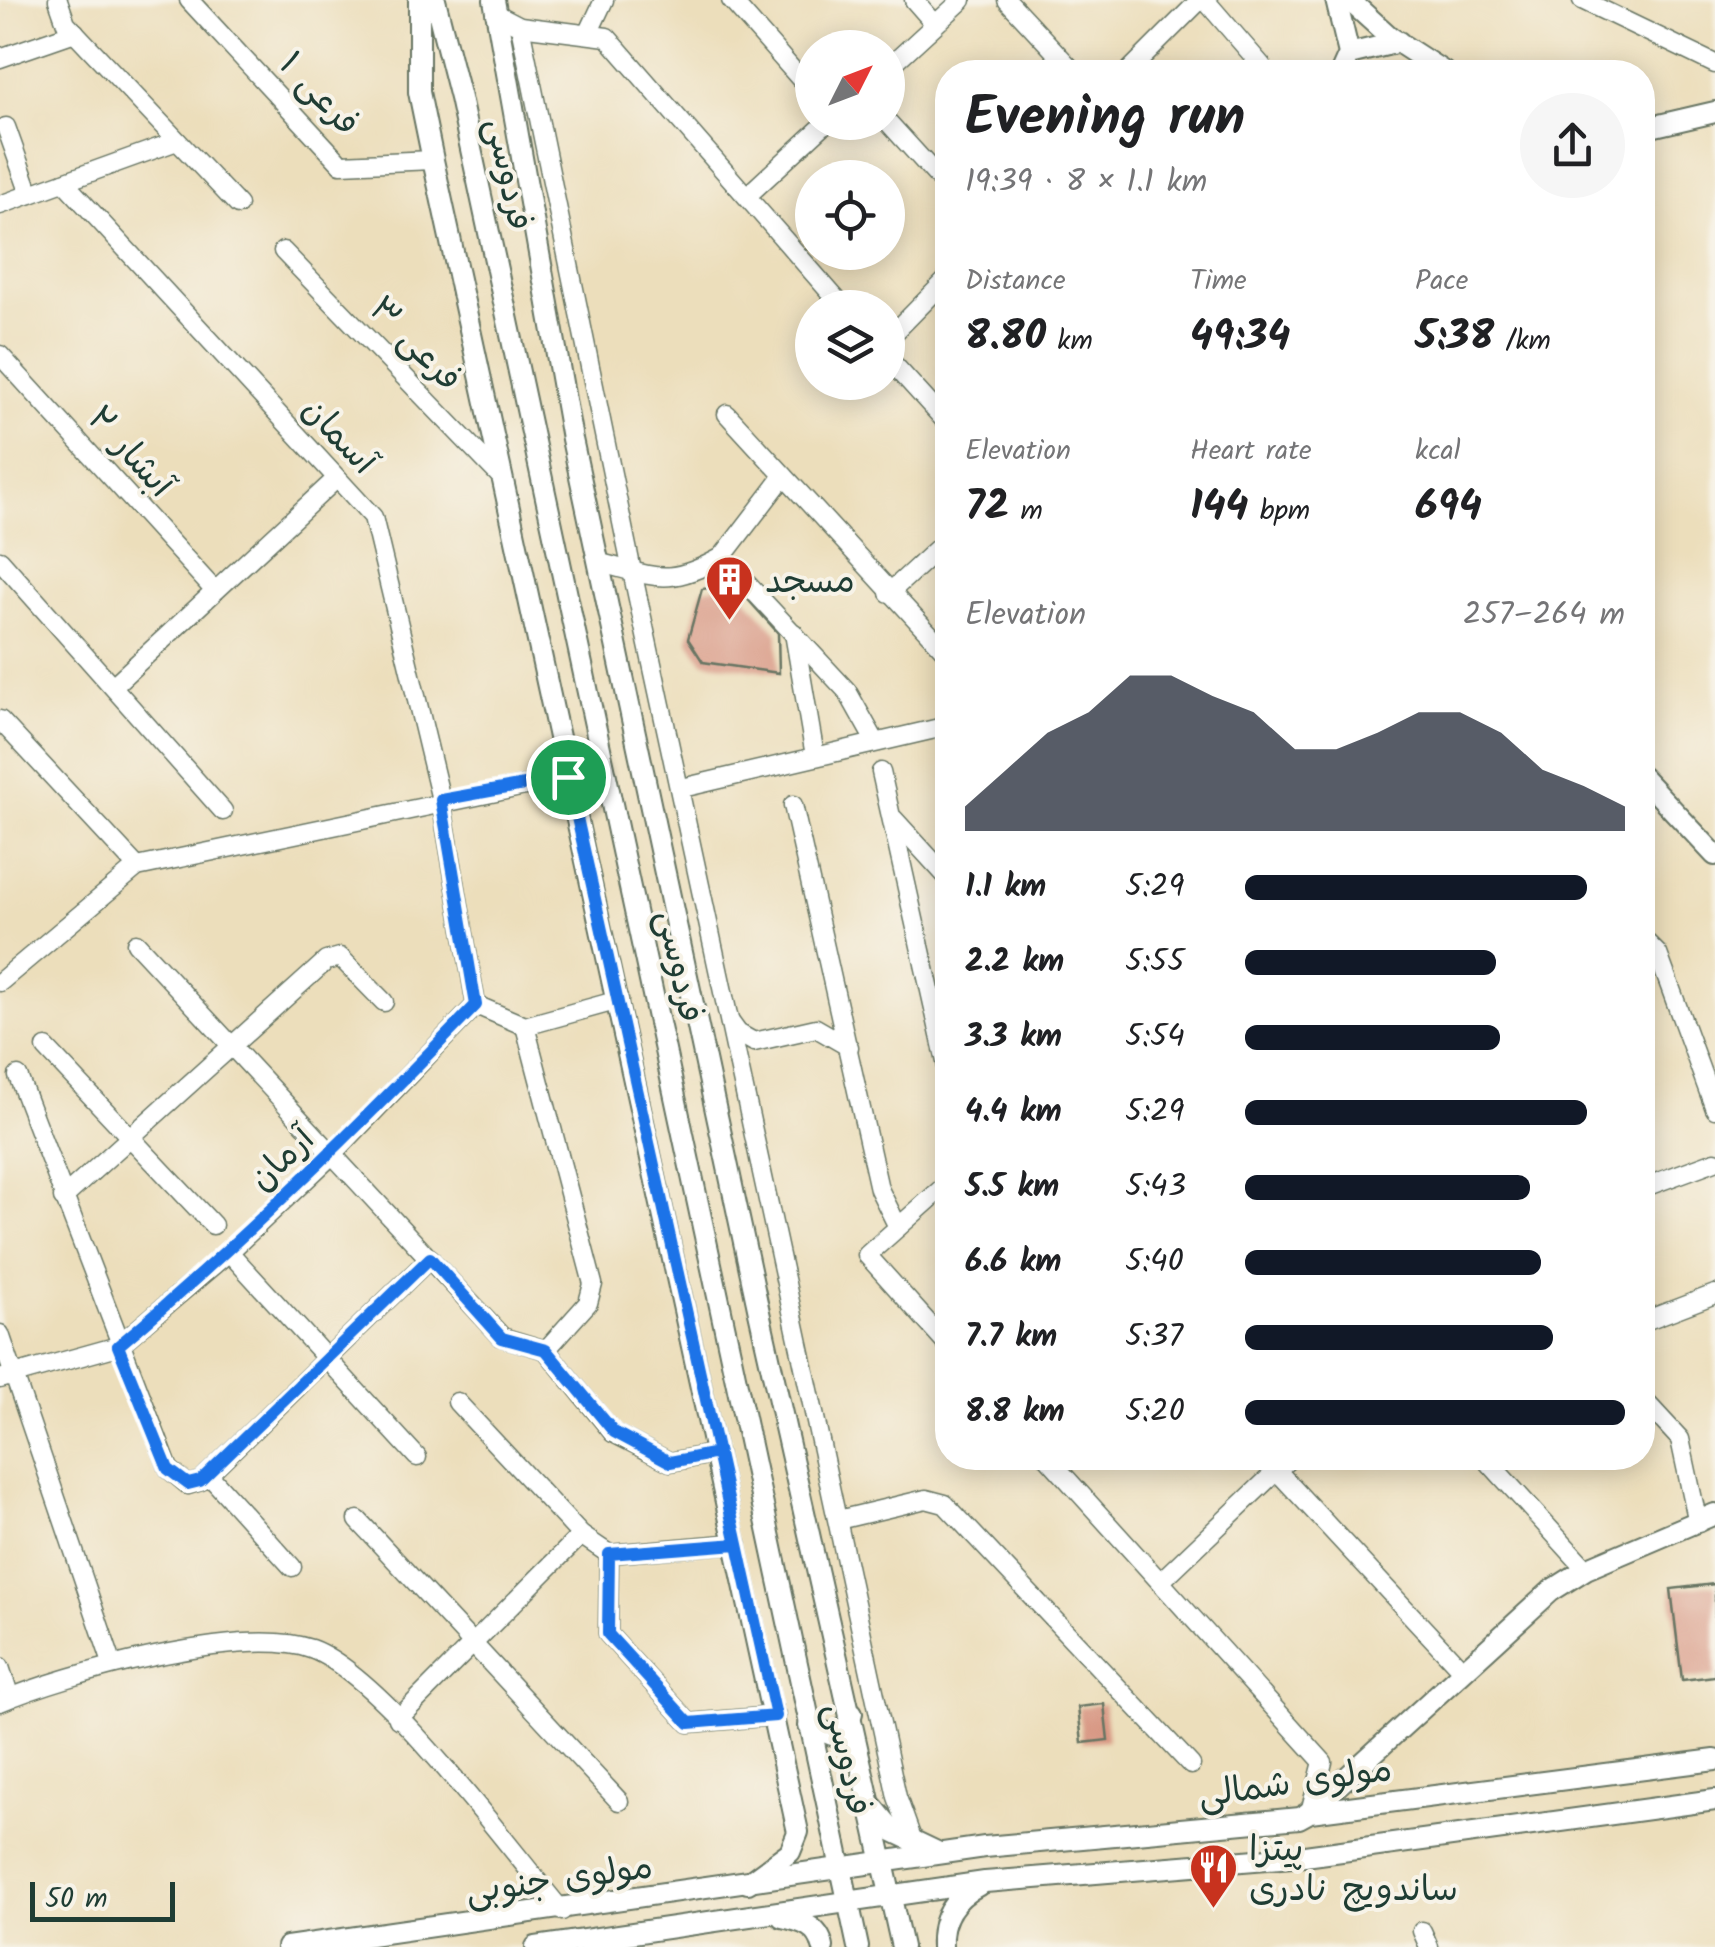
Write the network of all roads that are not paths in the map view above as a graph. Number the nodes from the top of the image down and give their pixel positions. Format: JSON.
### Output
{"nodes":[{"id":1,"x":58,"y":0,"type":"edge"},
{"id":2,"x":189,"y":0,"type":"edge"},
{"id":3,"x":418,"y":0,"type":"edge"},
{"id":4,"x":434,"y":0,"type":"edge"},
{"id":5,"x":604,"y":0,"type":"edge"},
{"id":6,"x":732,"y":0,"type":"edge"},
{"id":7,"x":914,"y":0,"type":"edge"},
{"id":8,"x":962,"y":0,"type":"edge"},
{"id":9,"x":1008,"y":0,"type":"edge"},
{"id":10,"x":1203,"y":0,"type":"edge"},
{"id":11,"x":1336,"y":0,"type":"edge"},
{"id":12,"x":1349,"y":0,"type":"edge"},
{"id":13,"x":1582,"y":0,"type":"edge"},
{"id":14,"x":495,"y":6,"type":"edge"},
{"id":15,"x":935,"y":24,"type":"junction"},
{"id":16,"x":520,"y":26,"type":"junction"},
{"id":17,"x":75,"y":32,"type":"junction"},
{"id":18,"x":597,"y":36,"type":"junction"},
{"id":19,"x":1400,"y":42,"type":"junction"},
{"id":20,"x":905,"y":52,"type":"edge"},
{"id":21,"x":0,"y":58,"type":"edge"},
{"id":22,"x":1063,"y":60,"type":"edge"},
{"id":23,"x":1140,"y":60,"type":"edge"},
{"id":24,"x":1257,"y":60,"type":"edge"},
{"id":25,"x":1345,"y":60,"type":"edge"},
{"id":26,"x":1353,"y":60,"type":"edge"},
{"id":27,"x":1426,"y":60,"type":"edge"},
{"id":28,"x":1715,"y":64,"type":"edge"},
{"id":29,"x":795,"y":72,"type":"edge"},
{"id":30,"x":1715,"y":112,"type":"edge"},
{"id":31,"x":1655,"y":127,"type":"edge"},
{"id":32,"x":6,"y":128,"type":"dead end"},
{"id":33,"x":808,"y":140,"type":"edge"},
{"id":34,"x":904,"y":140,"type":"edge"},
{"id":35,"x":177,"y":141,"type":"junction"},
{"id":36,"x":433,"y":160,"type":"junction"},
{"id":37,"x":935,"y":174,"type":"edge"},
{"id":38,"x":64,"y":182,"type":"junction"},
{"id":39,"x":30,"y":194,"type":"junction"},
{"id":40,"x":748,"y":195,"type":"junction"},
{"id":41,"x":0,"y":205,"type":"edge"},
{"id":42,"x":238,"y":205,"type":"dead end"},
{"id":43,"x":282,"y":251,"type":"dead end"},
{"id":44,"x":829,"y":290,"type":"edge"},
{"id":45,"x":935,"y":291,"type":"edge"},
{"id":46,"x":905,"y":322,"type":"edge"},
{"id":47,"x":0,"y":355,"type":"edge"},
{"id":48,"x":905,"y":377,"type":"edge"},
{"id":49,"x":935,"y":410,"type":"edge"},
{"id":50,"x":727,"y":414,"type":"dead end"},
{"id":51,"x":784,"y":476,"type":"junction"},
{"id":52,"x":503,"y":479,"type":"junction"},
{"id":53,"x":336,"y":480,"type":"junction"},
{"id":54,"x":935,"y":551,"type":"edge"},
{"id":55,"x":722,"y":557,"type":"junction"},
{"id":56,"x":0,"y":560,"type":"edge"},
{"id":57,"x":600,"y":563,"type":"junction"},
{"id":58,"x":632,"y":571,"type":"junction"},
{"id":59,"x":214,"y":590,"type":"junction"},
{"id":60,"x":889,"y":593,"type":"junction"},
{"id":61,"x":794,"y":632,"type":"junction"},
{"id":62,"x":935,"y":641,"type":"edge"},
{"id":63,"x":112,"y":686,"type":"junction"},
{"id":64,"x":0,"y":720,"type":"edge"},
{"id":65,"x":935,"y":729,"type":"edge"},
{"id":66,"x":875,"y":741,"type":"junction"},
{"id":67,"x":815,"y":756,"type":"junction"},
{"id":68,"x":881,"y":772,"type":"dead end"},
{"id":69,"x":568,"y":777,"type":"junction"},
{"id":70,"x":682,"y":788,"type":"junction"},
{"id":71,"x":1655,"y":791,"type":"edge"},
{"id":72,"x":441,"y":800,"type":"junction"},
{"id":73,"x":793,"y":805,"type":"dead end"},
{"id":74,"x":224,"y":810,"type":"dead end"},
{"id":75,"x":892,"y":816,"type":"junction"},
{"id":76,"x":1715,"y":855,"type":"edge"},
{"id":77,"x":935,"y":864,"type":"edge"},
{"id":78,"x":137,"y":866,"type":"junction"},
{"id":79,"x":703,"y":890,"type":"junction"},
{"id":80,"x":670,"y":895,"type":"junction"},
{"id":81,"x":136,"y":943,"type":"dead end"},
{"id":82,"x":1655,"y":951,"type":"edge"},
{"id":83,"x":1658,"y":954,"type":"junction"},
{"id":84,"x":1655,"y":957,"type":"edge"},
{"id":85,"x":0,"y":982,"type":"edge"},
{"id":86,"x":620,"y":1000,"type":"junction"},
{"id":87,"x":384,"y":1002,"type":"dead end"},
{"id":88,"x":476,"y":1005,"type":"junction"},
{"id":89,"x":935,"y":1013,"type":"edge"},
{"id":90,"x":730,"y":1022,"type":"junction"},
{"id":91,"x":525,"y":1026,"type":"junction"},
{"id":92,"x":233,"y":1046,"type":"junction"},
{"id":93,"x":849,"y":1047,"type":"junction"},
{"id":94,"x":46,"y":1048,"type":"dead end"},
{"id":95,"x":18,"y":1076,"type":"dead end"},
{"id":96,"x":1715,"y":1109,"type":"edge"},
{"id":97,"x":131,"y":1137,"type":"junction"},
{"id":98,"x":334,"y":1152,"type":"junction"},
{"id":99,"x":1715,"y":1160,"type":"edge"},
{"id":100,"x":1655,"y":1183,"type":"edge"},
{"id":101,"x":935,"y":1194,"type":"edge"},
{"id":102,"x":63,"y":1198,"type":"junction"},
{"id":103,"x":213,"y":1224,"type":"dead end"},
{"id":104,"x":898,"y":1227,"type":"junction"},
{"id":105,"x":229,"y":1252,"type":"junction"},
{"id":106,"x":430,"y":1258,"type":"junction"},
{"id":107,"x":1715,"y":1294,"type":"edge"},
{"id":108,"x":1655,"y":1317,"type":"edge"},
{"id":109,"x":935,"y":1331,"type":"edge"},
{"id":110,"x":0,"y":1334,"type":"edge"},
{"id":111,"x":118,"y":1346,"type":"junction"},
{"id":112,"x":546,"y":1350,"type":"junction"},
{"id":113,"x":327,"y":1359,"type":"junction"},
{"id":114,"x":7,"y":1376,"type":"edge"},
{"id":115,"x":457,"y":1402,"type":"dead end"},
{"id":116,"x":1655,"y":1412,"type":"edge"},
{"id":117,"x":717,"y":1453,"type":"junction"},
{"id":118,"x":418,"y":1457,"type":"dead end"},
{"id":119,"x":1059,"y":1470,"type":"edge"},
{"id":120,"x":1270,"y":1470,"type":"edge"},
{"id":121,"x":1285,"y":1470,"type":"edge"},
{"id":122,"x":1496,"y":1470,"type":"edge"},
{"id":123,"x":208,"y":1474,"type":"junction"},
{"id":124,"x":1707,"y":1519,"type":"edge"},
{"id":125,"x":358,"y":1520,"type":"dead end"},
{"id":126,"x":838,"y":1520,"type":"junction"},
{"id":127,"x":581,"y":1535,"type":"junction"},
{"id":128,"x":737,"y":1544,"type":"junction"},
{"id":129,"x":609,"y":1554,"type":"junction"},
{"id":130,"x":292,"y":1567,"type":"dead end"},
{"id":131,"x":1586,"y":1569,"type":"junction"},
{"id":132,"x":1160,"y":1582,"type":"junction"},
{"id":133,"x":475,"y":1642,"type":"junction"},
{"id":134,"x":112,"y":1663,"type":"junction"},
{"id":135,"x":0,"y":1667,"type":"edge"},
{"id":136,"x":1462,"y":1670,"type":"junction"},
{"id":137,"x":5,"y":1700,"type":"edge"},
{"id":138,"x":852,"y":1713,"type":"junction"},
{"id":139,"x":776,"y":1716,"type":"junction"},
{"id":140,"x":398,"y":1719,"type":"junction"},
{"id":141,"x":809,"y":1726,"type":"junction"},
{"id":142,"x":1715,"y":1760,"type":"edge"},
{"id":143,"x":1192,"y":1765,"type":"dead end"},
{"id":144,"x":1715,"y":1800,"type":"edge"},
{"id":145,"x":619,"y":1801,"type":"dead end"},
{"id":146,"x":871,"y":1804,"type":"junction"},
{"id":147,"x":1305,"y":1815,"type":"junction"},
{"id":148,"x":1242,"y":1824,"type":"junction"},
{"id":149,"x":914,"y":1844,"type":"junction"},
{"id":150,"x":944,"y":1855,"type":"junction"},
{"id":151,"x":1304,"y":1856,"type":"junction"},
{"id":152,"x":883,"y":1860,"type":"junction"},
{"id":153,"x":1244,"y":1862,"type":"junction"},
{"id":154,"x":839,"y":1868,"type":"junction"},
{"id":155,"x":985,"y":1882,"type":"junction"},
{"id":156,"x":748,"y":1884,"type":"junction"},
{"id":157,"x":891,"y":1894,"type":"junction"},
{"id":158,"x":848,"y":1900,"type":"junction"},
{"id":159,"x":562,"y":1911,"type":"junction"},
{"id":160,"x":770,"y":1914,"type":"junction"},
{"id":161,"x":288,"y":1947,"type":"edge"},
{"id":162,"x":536,"y":1947,"type":"edge"},
{"id":163,"x":823,"y":1947,"type":"edge"},
{"id":164,"x":858,"y":1947,"type":"edge"},
{"id":165,"x":902,"y":1947,"type":"edge"},
{"id":166,"x":942,"y":1947,"type":"edge"}],
"edges":[{"from":1,"to":17,"type":"street"},
{"from":2,"to":36,"type":"street","name":"فرعی ۱"},
{"from":3,"to":36,"type":"street"},
{"from":4,"to":141,"type":"street","name":"فردوسی"},
{"from":5,"to":18,"type":"street"},
{"from":6,"to":29,"type":"street"},
{"from":7,"to":15,"type":"street"},
{"from":8,"to":15,"type":"street"},
{"from":9,"to":22,"type":"street"},
{"from":10,"to":23,"type":"street"},
{"from":10,"to":24,"type":"street"},
{"from":11,"to":25,"type":"street"},
{"from":12,"to":19,"type":"street"},
{"from":13,"to":28,"type":"street"},
{"from":14,"to":16,"type":"street"},
{"from":14,"to":57,"type":"street","name":"فردوسی"},
{"from":15,"to":20,"type":"street"},
{"from":16,"to":18,"type":"street"},
{"from":16,"to":58,"type":"street"},
{"from":17,"to":21,"type":"street"},
{"from":17,"to":35,"type":"street"},
{"from":18,"to":40,"type":"street"},
{"from":19,"to":26,"type":"street"},
{"from":19,"to":27,"type":"street"},
{"from":30,"to":31,"type":"street"},
{"from":32,"to":39,"type":"street"},
{"from":33,"to":40,"type":"street"},
{"from":34,"to":37,"type":"street"},
{"from":35,"to":38,"type":"street"},
{"from":35,"to":42,"type":"street"},
{"from":36,"to":52,"type":"street"},
{"from":38,"to":39,"type":"street"},
{"from":38,"to":53,"type":"street","name":"آسمان"},
{"from":39,"to":41,"type":"street"},
{"from":40,"to":44,"type":"street"},
{"from":43,"to":52,"type":"street","name":"فرعی ۳"},
{"from":45,"to":46,"type":"street"},
{"from":47,"to":59,"type":"street","name":"آبشار ۲"},
{"from":48,"to":49,"type":"street"},
{"from":50,"to":51,"type":"street"},
{"from":51,"to":55,"type":"street"},
{"from":51,"to":60,"type":"street"},
{"from":52,"to":69,"type":"street"},
{"from":53,"to":59,"type":"street"},
{"from":53,"to":72,"type":"street","name":"آسمان"},
{"from":54,"to":60,"type":"street"},
{"from":55,"to":58,"type":"street"},
{"from":55,"to":61,"type":"street"},
{"from":56,"to":63,"type":"street"},
{"from":57,"to":58,"type":"street"},
{"from":57,"to":80,"type":"street","name":"فردوسی"},
{"from":58,"to":70,"type":"street"},
{"from":59,"to":63,"type":"street"},
{"from":60,"to":62,"type":"street"},
{"from":61,"to":66,"type":"street"},
{"from":61,"to":67,"type":"street"},
{"from":63,"to":74,"type":"street"},
{"from":64,"to":78,"type":"street"},
{"from":65,"to":66,"type":"street"},
{"from":66,"to":67,"type":"street"},
{"from":67,"to":70,"type":"street"},
{"from":68,"to":75,"type":"street"},
{"from":69,"to":72,"type":"street"},
{"from":69,"to":86,"type":"street"},
{"from":70,"to":79,"type":"street"},
{"from":71,"to":76,"type":"street"},
{"from":72,"to":78,"type":"street"},
{"from":72,"to":88,"type":"street","name":"آسمان"},
{"from":73,"to":93,"type":"street"},
{"from":75,"to":77,"type":"street"},
{"from":75,"to":89,"type":"street"},
{"from":78,"to":85,"type":"street"},
{"from":79,"to":80,"type":"street"},
{"from":79,"to":90,"type":"street"},
{"from":80,"to":138,"type":"street","name":"فردوسی"},
{"from":81,"to":92,"type":"street"},
{"from":82,"to":83,"type":"street"},
{"from":83,"to":84,"type":"street"},
{"from":83,"to":96,"type":"street"},
{"from":86,"to":91,"type":"street"},
{"from":86,"to":117,"type":"street"},
{"from":87,"to":92,"type":"street"},
{"from":88,"to":91,"type":"street"},
{"from":88,"to":98,"type":"street","name":"آرمان"},
{"from":90,"to":93,"type":"street"},
{"from":90,"to":126,"type":"street"},
{"from":91,"to":112,"type":"street"},
{"from":92,"to":97,"type":"street"},
{"from":92,"to":98,"type":"street"},
{"from":93,"to":104,"type":"street"},
{"from":94,"to":97,"type":"street"},
{"from":95,"to":102,"type":"street"},
{"from":97,"to":102,"type":"street"},
{"from":97,"to":103,"type":"street"},
{"from":98,"to":105,"type":"street","name":"آرمان"},
{"from":98,"to":106,"type":"street"},
{"from":99,"to":100,"type":"street"},
{"from":101,"to":104,"type":"street"},
{"from":102,"to":111,"type":"street"},
{"from":104,"to":109,"type":"street"},
{"from":105,"to":111,"type":"street","name":"آرمان"},
{"from":105,"to":113,"type":"street"},
{"from":106,"to":112,"type":"street"},
{"from":106,"to":113,"type":"street"},
{"from":107,"to":108,"type":"street"},
{"from":110,"to":114,"type":"street"},
{"from":111,"to":114,"type":"street"},
{"from":111,"to":123,"type":"street"},
{"from":112,"to":117,"type":"street"},
{"from":113,"to":118,"type":"street"},
{"from":113,"to":123,"type":"street"},
{"from":114,"to":134,"type":"street"},
{"from":115,"to":127,"type":"street"},
{"from":116,"to":124,"type":"street"},
{"from":117,"to":128,"type":"street"},
{"from":119,"to":132,"type":"street"},
{"from":120,"to":132,"type":"street"},
{"from":121,"to":136,"type":"street"},
{"from":122,"to":131,"type":"street"},
{"from":123,"to":130,"type":"street"},
{"from":124,"to":131,"type":"street"},
{"from":125,"to":133,"type":"street"},
{"from":126,"to":143,"type":"street"},
{"from":126,"to":149,"type":"street"},
{"from":127,"to":129,"type":"street"},
{"from":127,"to":133,"type":"street"},
{"from":128,"to":129,"type":"street"},
{"from":128,"to":139,"type":"street"},
{"from":129,"to":139,"type":"street"},
{"from":131,"to":136,"type":"street"},
{"from":132,"to":147,"type":"street"},
{"from":133,"to":140,"type":"street"},
{"from":133,"to":145,"type":"street"},
{"from":134,"to":137,"type":"street"},
{"from":134,"to":140,"type":"street"},
{"from":135,"to":137,"type":"street"},
{"from":136,"to":147,"type":"street"},
{"from":138,"to":141,"type":"street"},
{"from":138,"to":146,"type":"street","name":"فردوسی"},
{"from":139,"to":156,"type":"street"},
{"from":140,"to":159,"type":"street"},
{"from":141,"to":154,"type":"street","name":"فردوسی"},
{"from":142,"to":147,"type":"street","name":"مولوی شمالی"},
{"from":144,"to":151,"type":"street","name":"مولوی شمالی"},
{"from":146,"to":149,"type":"street"},
{"from":146,"to":152,"type":"street","name":"فردوسی"},
{"from":147,"to":148,"type":"street","name":"مولوی شمالی"},
{"from":147,"to":151,"type":"street"},
{"from":148,"to":150,"type":"street","name":"مولوی شمالی"},
{"from":148,"to":153,"type":"street"},
{"from":149,"to":150,"type":"street"},
{"from":150,"to":152,"type":"street","name":"مولوی شمالی"},
{"from":151,"to":153,"type":"street","name":"مولوی شمالی"},
{"from":152,"to":154,"type":"street","name":"مولوی شمالی"},
{"from":152,"to":157,"type":"street","name":"فردوسی"},
{"from":153,"to":155,"type":"street","name":"مولوی شمالی"},
{"from":154,"to":156,"type":"street","name":"مولوی جنوبی"},
{"from":154,"to":158,"type":"street","name":"فردوسی"},
{"from":155,"to":157,"type":"street","name":"مولوی شمالی"},
{"from":155,"to":166,"type":"street"},
{"from":156,"to":159,"type":"street","name":"مولوی جنوبی"},
{"from":157,"to":158,"type":"street","name":"مولوی شمالی"},
{"from":157,"to":165,"type":"street","name":"فردوسی"},
{"from":158,"to":160,"type":"street","name":"مولوی جنوبی"},
{"from":158,"to":164,"type":"street","name":"فردوسی"},
{"from":159,"to":161,"type":"street","name":"مولوی جنوبی"},
{"from":160,"to":162,"type":"street","name":"مولوی جنوبی"},
{"from":160,"to":163,"type":"street"}]}
